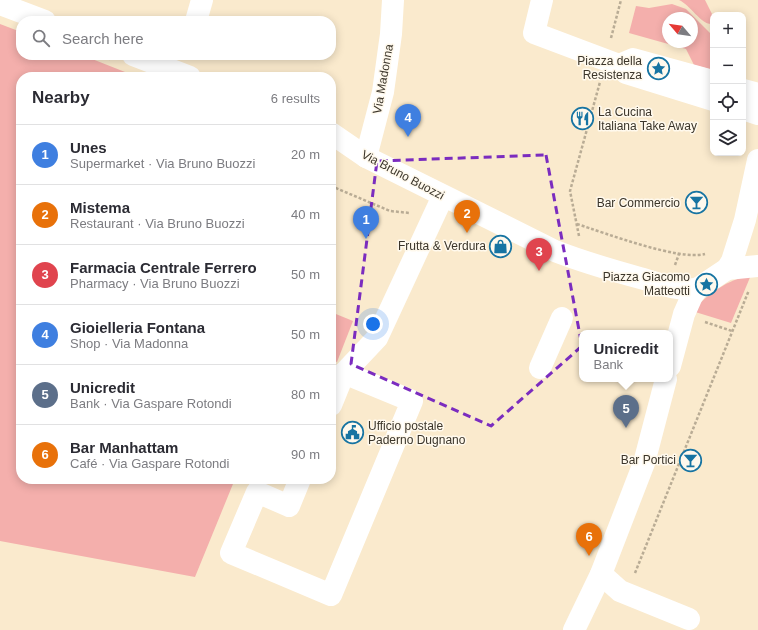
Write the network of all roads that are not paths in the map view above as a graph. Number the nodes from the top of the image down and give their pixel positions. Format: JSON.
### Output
{"nodes":[{"id":1,"x":202,"y":0,"type":"edge"},
{"id":2,"x":393,"y":0,"type":"edge"},
{"id":3,"x":542,"y":0,"type":"edge"},
{"id":4,"x":0,"y":4,"type":"edge"},
{"id":5,"x":32,"y":16,"type":"edge"},
{"id":6,"x":197,"y":16,"type":"edge"},
{"id":7,"x":152,"y":60,"type":"edge"},
{"id":8,"x":186,"y":69,"type":"edge"},
{"id":9,"x":610,"y":70,"type":"junction"},
{"id":10,"x":710,"y":80,"type":"edge"},
{"id":11,"x":746,"y":91,"type":"edge"},
{"id":12,"x":758,"y":94,"type":"edge"},
{"id":13,"x":710,"y":99,"type":"edge"},
{"id":14,"x":746,"y":110,"type":"edge"},
{"id":15,"x":758,"y":114,"type":"edge"},
{"id":16,"x":336,"y":136,"type":"edge"},
{"id":17,"x":366,"y":157,"type":"junction"},
{"id":18,"x":758,"y":160,"type":"edge"},
{"id":19,"x":442,"y":196,"type":"junction"},
{"id":20,"x":758,"y":266,"type":"edge"},
{"id":21,"x":727,"y":269,"type":"junction"},
{"id":22,"x":697,"y":289,"type":"junction"},
{"id":23,"x":562,"y":318,"type":"dead end"},
{"id":24,"x":673,"y":355,"type":"edge"},
{"id":25,"x":540,"y":368,"type":"dead end"},
{"id":26,"x":344,"y":372,"type":"junction"},
{"id":27,"x":665,"y":382,"type":"edge"},
{"id":28,"x":336,"y":392,"type":"edge"},
{"id":29,"x":298,"y":484,"type":"edge"},
{"id":30,"x":601,"y":574,"type":"junction"},
{"id":31,"x":689,"y":619,"type":"dead end"},
{"id":32,"x":574,"y":630,"type":"edge"}],
"edges":[{"from":1,"to":6,"type":"street"},
{"from":2,"to":17,"type":"street","name":"Via Madonna"},
{"from":3,"to":9,"type":"street"},
{"from":4,"to":5,"type":"street"},
{"from":7,"to":8,"type":"street"},
{"from":9,"to":10,"type":"street"},
{"from":9,"to":13,"type":"street"},
{"from":11,"to":12,"type":"street"},
{"from":14,"to":15,"type":"street"},
{"from":16,"to":17,"type":"street","name":"Via Bruno Buozzi"},
{"from":17,"to":19,"type":"street","name":"Via Bruno Buozzi"},
{"from":18,"to":21,"type":"street"},
{"from":19,"to":22,"type":"street","name":"Via Bruno Buozzi"},
{"from":19,"to":26,"type":"street"},
{"from":20,"to":21,"type":"street"},
{"from":21,"to":22,"type":"street"},
{"from":22,"to":24,"type":"street"},
{"from":23,"to":25,"type":"street"},
{"from":26,"to":28,"type":"street"},
{"from":26,"to":29,"type":"street"},
{"from":27,"to":30,"type":"street"},
{"from":30,"to":31,"type":"street"},
{"from":30,"to":32,"type":"street"}]}
